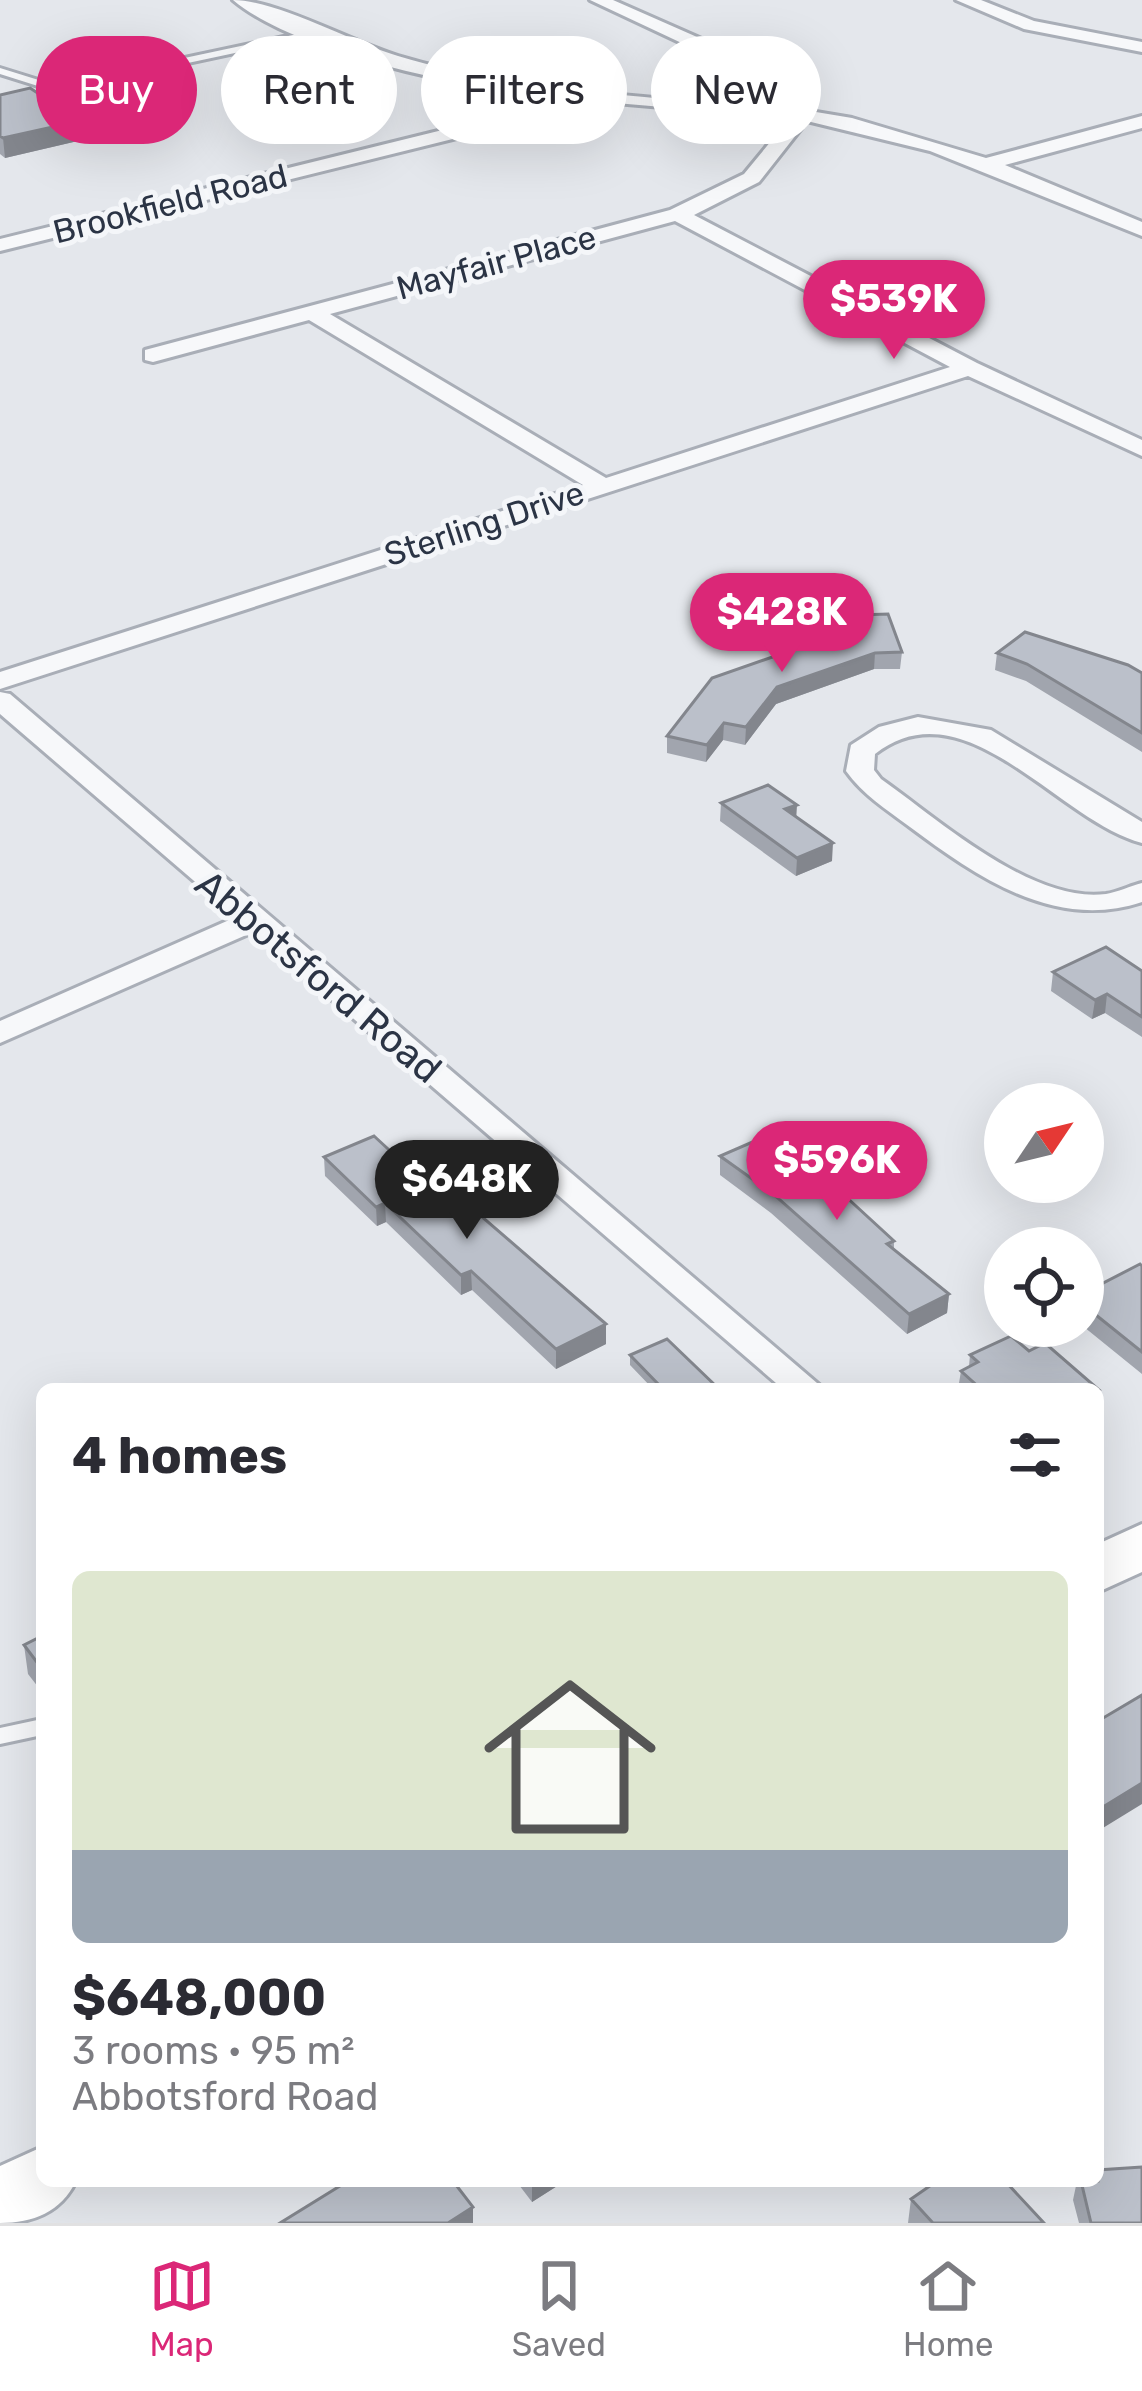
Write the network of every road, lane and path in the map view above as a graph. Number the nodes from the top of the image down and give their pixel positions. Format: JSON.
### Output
{"nodes":[{"id":1,"x":242,"y":0,"type":"edge"},
{"id":2,"x":599,"y":0,"type":"edge"},
{"id":3,"x":1006,"y":0,"type":"edge"},
{"id":4,"x":973,"y":3,"type":"edge"},
{"id":5,"x":307,"y":35,"type":"junction"},
{"id":6,"x":680,"y":36,"type":"edge"},
{"id":7,"x":1142,"y":47,"type":"edge"},
{"id":8,"x":197,"y":58,"type":"edge"},
{"id":9,"x":421,"y":69,"type":"edge"},
{"id":10,"x":0,"y":71,"type":"edge"},
{"id":11,"x":36,"y":82,"type":"edge"},
{"id":12,"x":821,"y":117,"type":"edge"},
{"id":13,"x":1142,"y":122,"type":"edge"},
{"id":14,"x":421,"y":141,"type":"edge"},
{"id":15,"x":783,"y":144,"type":"edge"},
{"id":16,"x":990,"y":164,"type":"junction"},
{"id":17,"x":677,"y":214,"type":"junction"},
{"id":18,"x":1142,"y":230,"type":"edge"},
{"id":19,"x":0,"y":245,"type":"edge"},
{"id":20,"x":310,"y":311,"type":"junction"},
{"id":21,"x":153,"y":355,"type":"dead end"},
{"id":22,"x":969,"y":368,"type":"junction"},
{"id":23,"x":1142,"y":449,"type":"edge"},
{"id":24,"x":601,"y":485,"type":"junction"},
{"id":25,"x":0,"y":681,"type":"edge"},
{"id":26,"x":0,"y":700,"type":"edge"},
{"id":27,"x":1142,"y":834,"type":"edge"},
{"id":28,"x":1140,"y":895,"type":"edge"},
{"id":29,"x":254,"y":922,"type":"junction"},
{"id":30,"x":0,"y":1033,"type":"edge"},
{"id":31,"x":799,"y":1383,"type":"edge"},
{"id":32,"x":1142,"y":1546,"type":"edge"},
{"id":33,"x":1104,"y":1567,"type":"edge"},
{"id":34,"x":36,"y":1728,"type":"edge"},
{"id":35,"x":0,"y":1736,"type":"edge"}],
"edges":[{"from":1,"to":5,"type":"street"},
{"from":2,"to":6,"type":"street"},
{"from":3,"to":4,"type":"street"},
{"from":4,"to":7,"type":"street"},
{"from":5,"to":8,"type":"lane"},
{"from":5,"to":9,"type":"street"},
{"from":10,"to":11,"type":"lane"},
{"from":12,"to":16,"type":"street"},
{"from":13,"to":16,"type":"street"},
{"from":14,"to":19,"type":"street","name":"Brookfield Road"},
{"from":15,"to":17,"type":"street","name":"Mayfair Place"},
{"from":16,"to":18,"type":"street"},
{"from":17,"to":20,"type":"street","name":"Mayfair Place"},
{"from":17,"to":22,"type":"street"},
{"from":20,"to":21,"type":"street","name":"Mayfair Place"},
{"from":20,"to":24,"type":"street"},
{"from":22,"to":23,"type":"street"},
{"from":22,"to":24,"type":"street","name":"Sterling Drive"},
{"from":24,"to":25,"type":"street","name":"Sterling Drive"},
{"from":26,"to":29,"type":"street","name":"Abbotsford Road"},
{"from":27,"to":28,"type":"street"},
{"from":29,"to":30,"type":"street"},
{"from":29,"to":31,"type":"street","name":"Abbotsford Road"},
{"from":32,"to":33,"type":"main road"},
{"from":34,"to":35,"type":"lane"}]}
